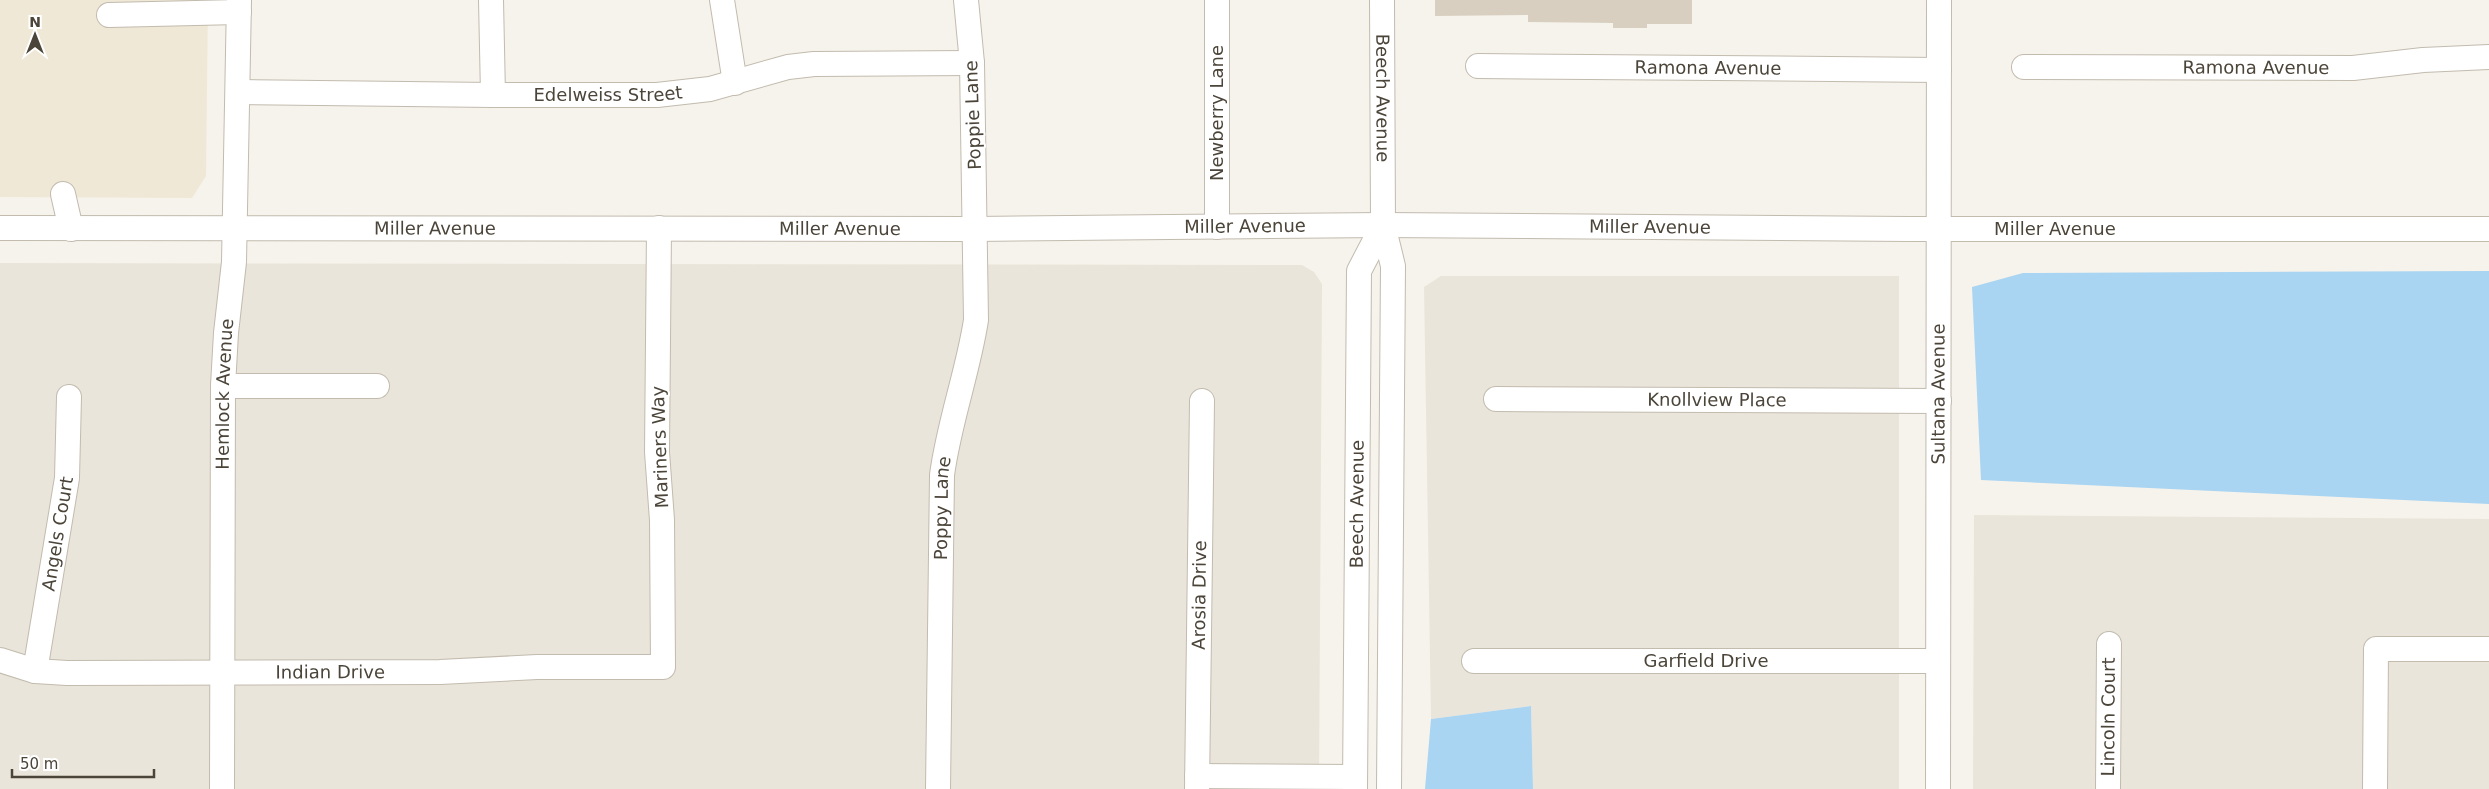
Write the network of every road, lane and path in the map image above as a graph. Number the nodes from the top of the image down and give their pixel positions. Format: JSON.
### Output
{"nodes":[{"id":1,"x":491,"y":0,"type":"edge"},
{"id":2,"x":722,"y":0,"type":"edge"},
{"id":3,"x":966,"y":0,"type":"edge"},
{"id":4,"x":1216,"y":0,"type":"edge"},
{"id":5,"x":1382,"y":0,"type":"edge"},
{"id":6,"x":1939,"y":0,"type":"edge"},
{"id":7,"x":239,"y":6,"type":"edge"},
{"id":8,"x":109,"y":15,"type":"dead end"},
{"id":9,"x":2489,"y":57,"type":"edge"},
{"id":10,"x":972,"y":63,"type":"junction"},
{"id":11,"x":1478,"y":66,"type":"dead end"},
{"id":12,"x":2024,"y":67,"type":"dead end"},
{"id":13,"x":1939,"y":70,"type":"junction"},
{"id":14,"x":735,"y":82,"type":"junction"},
{"id":15,"x":239,"y":92,"type":"junction"},
{"id":16,"x":492,"y":96,"type":"junction"},
{"id":17,"x":63,"y":194,"type":"dead end"},
{"id":18,"x":1383,"y":225,"type":"junction"},
{"id":19,"x":1217,"y":227,"type":"junction"},
{"id":20,"x":0,"y":228,"type":"edge"},
{"id":21,"x":70,"y":228,"type":"junction"},
{"id":22,"x":659,"y":228,"type":"junction"},
{"id":23,"x":235,"y":229,"type":"junction"},
{"id":24,"x":1939,"y":229,"type":"junction"},
{"id":25,"x":976,"y":230,"type":"junction"},
{"id":26,"x":2489,"y":230,"type":"edge"},
{"id":27,"x":223,"y":386,"type":"junction"},
{"id":28,"x":377,"y":386,"type":"dead end"},
{"id":29,"x":70,"y":397,"type":"dead end"},
{"id":30,"x":1496,"y":399,"type":"dead end"},
{"id":31,"x":1202,"y":401,"type":"dead end"},
{"id":32,"x":1939,"y":401,"type":"junction"},
{"id":33,"x":2109,"y":644,"type":"dead end"},
{"id":34,"x":2489,"y":649,"type":"edge"},
{"id":35,"x":0,"y":660,"type":"edge"},
{"id":36,"x":1474,"y":661,"type":"dead end"},
{"id":37,"x":1938,"y":661,"type":"junction"},
{"id":38,"x":663,"y":666,"type":"joint"},
{"id":39,"x":35,"y":671,"type":"junction"},
{"id":40,"x":223,"y":673,"type":"junction"},
{"id":41,"x":1197,"y":782,"type":"edge"},
{"id":42,"x":1355,"y":783,"type":"edge"},
{"id":43,"x":222,"y":789,"type":"edge"},
{"id":44,"x":938,"y":789,"type":"edge"},
{"id":45,"x":1389,"y":789,"type":"edge"},
{"id":46,"x":1938,"y":789,"type":"edge"},
{"id":47,"x":2108,"y":789,"type":"edge"},
{"id":48,"x":2375,"y":789,"type":"edge"}],
"edges":[{"from":1,"to":16,"type":"street"},
{"from":2,"to":14,"type":"street"},
{"from":3,"to":10,"type":"street","name":"Poppie Lane"},
{"from":4,"to":19,"type":"street","name":"Newberry Lane"},
{"from":5,"to":18,"type":"street","name":"Beech Avenue"},
{"from":6,"to":13,"type":"street","name":"Sultana Avenue"},
{"from":7,"to":8,"type":"street"},
{"from":7,"to":15,"type":"street","name":"Hemlock Avenue"},
{"from":9,"to":12,"type":"street","name":"Ramona Avenue"},
{"from":10,"to":14,"type":"street","name":"Edelweiss Street"},
{"from":10,"to":25,"type":"street","name":"Poppie Lane"},
{"from":11,"to":13,"type":"street","name":"Ramona Avenue"},
{"from":13,"to":24,"type":"street","name":"Sultana Avenue"},
{"from":14,"to":16,"type":"street","name":"Edelweiss Street"},
{"from":15,"to":16,"type":"street","name":"Edelweiss Street"},
{"from":15,"to":23,"type":"street","name":"Hemlock Avenue"},
{"from":17,"to":21,"type":"street"},
{"from":18,"to":19,"type":"street","name":"Miller Avenue"},
{"from":18,"to":24,"type":"street","name":"Miller Avenue"},
{"from":18,"to":42,"type":"street","name":"Beech Avenue"},
{"from":18,"to":45,"type":"street","name":"Beech Avenue"},
{"from":19,"to":25,"type":"street","name":"Miller Avenue"},
{"from":20,"to":21,"type":"street","name":"Miller Avenue"},
{"from":21,"to":23,"type":"street","name":"Miller Avenue"},
{"from":22,"to":23,"type":"street","name":"Miller Avenue"},
{"from":22,"to":25,"type":"street","name":"Miller Avenue"},
{"from":22,"to":38,"type":"street","name":"Mariners Way"},
{"from":23,"to":27,"type":"street","name":"Hemlock Avenue"},
{"from":24,"to":26,"type":"street","name":"Miller Avenue"},
{"from":24,"to":32,"type":"street","name":"Sultana Avenue"},
{"from":25,"to":44,"type":"street","name":"Poppy Lane"},
{"from":27,"to":28,"type":"street"},
{"from":27,"to":40,"type":"street","name":"Hemlock Avenue"},
{"from":29,"to":39,"type":"street","name":"Angels Court"},
{"from":30,"to":32,"type":"street","name":"Knollview Place"},
{"from":31,"to":41,"type":"street","name":"Arosia Drive"},
{"from":32,"to":37,"type":"street","name":"Sultana Avenue"},
{"from":33,"to":47,"type":"street","name":"Lincoln Court"},
{"from":34,"to":48,"type":"street"},
{"from":35,"to":39,"type":"street","name":"Indian Drive"},
{"from":36,"to":37,"type":"street","name":"Garfield Drive"},
{"from":37,"to":46,"type":"street","name":"Sultana Avenue"},
{"from":38,"to":40,"type":"street","name":"Indian Drive"},
{"from":39,"to":40,"type":"street","name":"Indian Drive"},
{"from":40,"to":43,"type":"street","name":"Hemlock Avenue"},
{"from":41,"to":42,"type":"street"}]}
